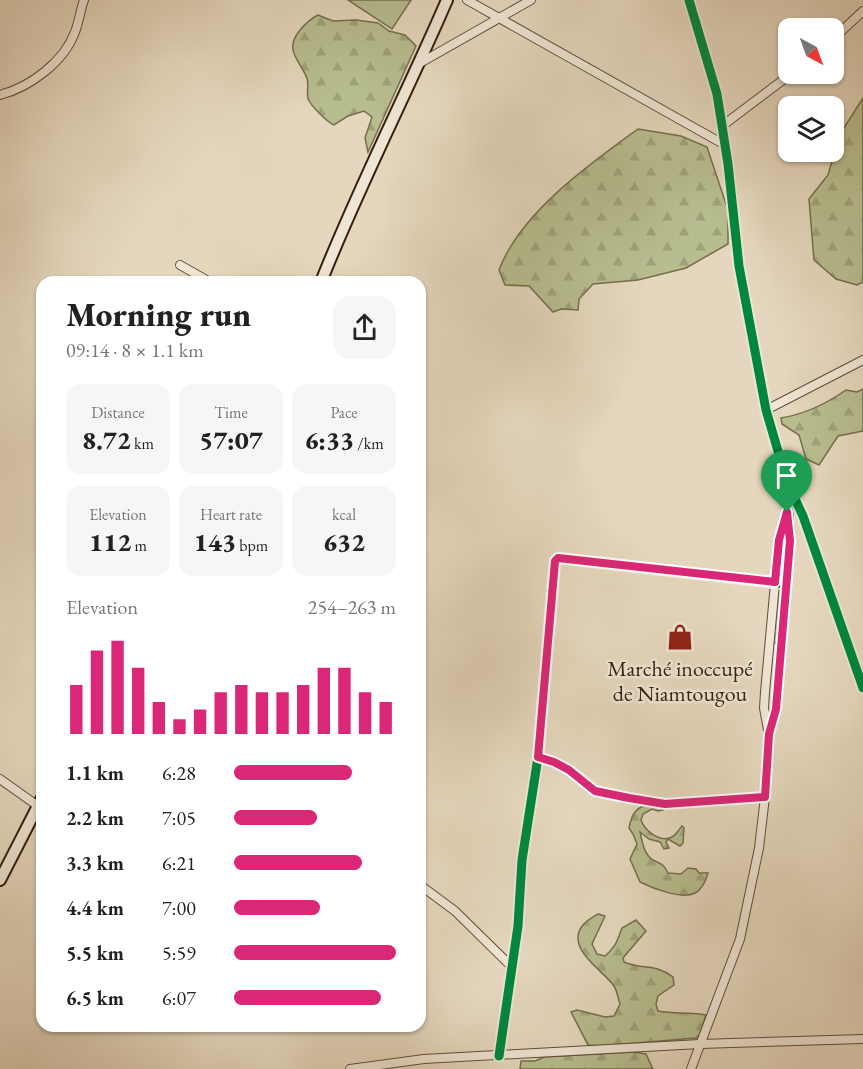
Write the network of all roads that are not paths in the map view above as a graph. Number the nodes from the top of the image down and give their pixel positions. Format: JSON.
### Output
{"nodes":[{"id":1,"x":84,"y":0,"type":"edge"},
{"id":2,"x":447,"y":0,"type":"edge"},
{"id":3,"x":467,"y":0,"type":"edge"},
{"id":4,"x":531,"y":0,"type":"edge"},
{"id":5,"x":689,"y":0,"type":"edge"},
{"id":6,"x":863,"y":11,"type":"edge"},
{"id":7,"x":500,"y":18,"type":"junction"},
{"id":8,"x":844,"y":29,"type":"edge"},
{"id":9,"x":420,"y":63,"type":"junction"},
{"id":10,"x":778,"y":84,"type":"edge"},
{"id":11,"x":0,"y":95,"type":"edge"},
{"id":12,"x":722,"y":126,"type":"junction"},
{"id":13,"x":725,"y":145,"type":"junction"},
{"id":14,"x":180,"y":265,"type":"dead end"},
{"id":15,"x":199,"y":276,"type":"edge"},
{"id":16,"x":323,"y":276,"type":"edge"},
{"id":17,"x":863,"y":360,"type":"edge"},
{"id":18,"x":766,"y":410,"type":"junction"},
{"id":19,"x":787,"y":482,"type":"junction"},
{"id":20,"x":787,"y":512,"type":"junction"},
{"id":21,"x":775,"y":582,"type":"junction"},
{"id":22,"x":786,"y":584,"type":"junction"},
{"id":23,"x":770,"y":646,"type":"junction"},
{"id":24,"x":780,"y":647,"type":"junction"},
{"id":25,"x":863,"y":688,"type":"edge"},
{"id":26,"x":765,"y":692,"type":"junction"},
{"id":27,"x":777,"y":695,"type":"junction"},
{"id":28,"x":769,"y":734,"type":"junction"},
{"id":29,"x":538,"y":757,"type":"junction"},
{"id":30,"x":0,"y":779,"type":"edge"},
{"id":31,"x":765,"y":797,"type":"junction"},
{"id":32,"x":36,"y":800,"type":"edge"},
{"id":33,"x":36,"y":810,"type":"edge"},
{"id":34,"x":0,"y":880,"type":"edge"},
{"id":35,"x":426,"y":889,"type":"edge"},
{"id":36,"x":513,"y":968,"type":"junction"},
{"id":37,"x":863,"y":1039,"type":"edge"},
{"id":38,"x":700,"y":1044,"type":"junction"},
{"id":39,"x":499,"y":1056,"type":"junction"},
{"id":40,"x":350,"y":1069,"type":"edge"},
{"id":41,"x":691,"y":1069,"type":"edge"}],
"edges":[{"from":1,"to":11,"type":"street"},
{"from":2,"to":9,"type":"main road"},
{"from":3,"to":7,"type":"street"},
{"from":4,"to":7,"type":"street"},
{"from":5,"to":12,"type":"street"},
{"from":6,"to":8,"type":"street"},
{"from":7,"to":9,"type":"street"},
{"from":7,"to":13,"type":"street"},
{"from":9,"to":16,"type":"main road"},
{"from":10,"to":12,"type":"street"},
{"from":12,"to":13,"type":"street"},
{"from":13,"to":18,"type":"street"},
{"from":14,"to":15,"type":"street"},
{"from":17,"to":18,"type":"street"},
{"from":18,"to":19,"type":"street"},
{"from":19,"to":20,"type":"street"},
{"from":19,"to":25,"type":"street"},
{"from":20,"to":21,"type":"street"},
{"from":20,"to":22,"type":"street"},
{"from":21,"to":22,"type":"street"},
{"from":21,"to":23,"type":"street"},
{"from":21,"to":29,"type":"street"},
{"from":22,"to":24,"type":"street"},
{"from":23,"to":24,"type":"street"},
{"from":23,"to":26,"type":"street"},
{"from":24,"to":27,"type":"street"},
{"from":26,"to":27,"type":"street"},
{"from":26,"to":28,"type":"street"},
{"from":27,"to":28,"type":"street"},
{"from":28,"to":31,"type":"street"},
{"from":29,"to":31,"type":"street"},
{"from":29,"to":36,"type":"street"},
{"from":30,"to":32,"type":"street"},
{"from":31,"to":38,"type":"street"},
{"from":33,"to":34,"type":"main road"},
{"from":35,"to":36,"type":"street"},
{"from":36,"to":39,"type":"street"},
{"from":37,"to":38,"type":"street"},
{"from":38,"to":39,"type":"street"},
{"from":38,"to":41,"type":"street"},
{"from":39,"to":40,"type":"street"}]}
